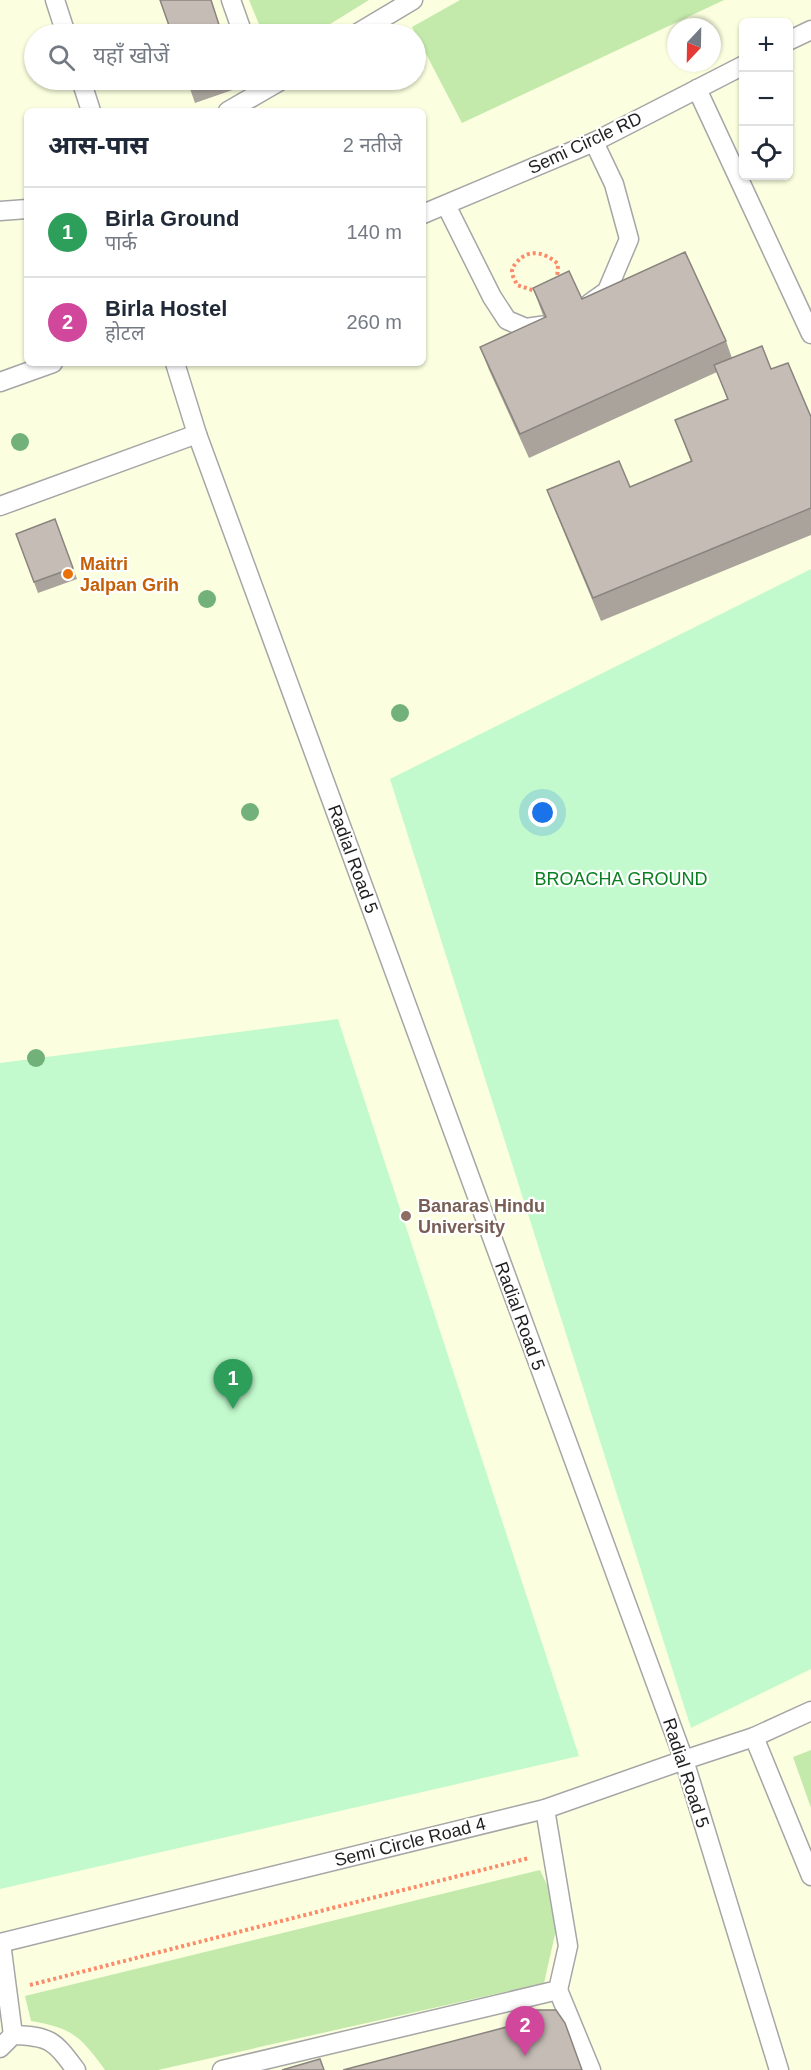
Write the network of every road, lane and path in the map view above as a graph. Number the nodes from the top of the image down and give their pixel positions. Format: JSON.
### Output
{"nodes":[{"id":1,"x":55,"y":0,"type":"edge"},
{"id":2,"x":231,"y":0,"type":"edge"},
{"id":3,"x":413,"y":0,"type":"edge"},
{"id":4,"x":63,"y":24,"type":"edge"},
{"id":5,"x":239,"y":24,"type":"edge"},
{"id":6,"x":373,"y":24,"type":"edge"},
{"id":7,"x":811,"y":30,"type":"edge"},
{"id":8,"x":793,"y":39,"type":"edge"},
{"id":9,"x":739,"y":68,"type":"edge"},
{"id":10,"x":697,"y":89,"type":"junction"},
{"id":11,"x":84,"y":90,"type":"edge"},
{"id":12,"x":256,"y":90,"type":"edge"},
{"id":13,"x":90,"y":108,"type":"edge"},
{"id":14,"x":232,"y":108,"type":"edge"},
{"id":15,"x":594,"y":142,"type":"junction"},
{"id":16,"x":446,"y":205,"type":"junction"},
{"id":17,"x":24,"y":208,"type":"edge"},
{"id":18,"x":0,"y":211,"type":"edge"},
{"id":19,"x":426,"y":213,"type":"edge"},
{"id":20,"x":552,"y":288,"type":"edge"},
{"id":21,"x":542,"y":293,"type":"edge"},
{"id":22,"x":584,"y":308,"type":"edge"},
{"id":23,"x":548,"y":325,"type":"edge"},
{"id":24,"x":811,"y":334,"type":"edge"},
{"id":25,"x":45,"y":366,"type":"edge"},
{"id":26,"x":176,"y":366,"type":"edge"},
{"id":27,"x":0,"y":382,"type":"edge"},
{"id":28,"x":197,"y":435,"type":"junction"},
{"id":29,"x":0,"y":506,"type":"edge"},
{"id":30,"x":811,"y":1711,"type":"edge"},
{"id":31,"x":754,"y":1737,"type":"junction"},
{"id":32,"x":684,"y":1760,"type":"junction"},
{"id":33,"x":545,"y":1809,"type":"junction"},
{"id":34,"x":553,"y":1852,"type":"junction"},
{"id":35,"x":811,"y":1876,"type":"edge"},
{"id":36,"x":1,"y":1943,"type":"edge"},
{"id":37,"x":558,"y":1990,"type":"junction"},
{"id":38,"x":8,"y":1991,"type":"junction"},
{"id":39,"x":13,"y":2035,"type":"junction"},
{"id":40,"x":0,"y":2048,"type":"edge"},
{"id":41,"x":284,"y":2063,"type":"edge"},
{"id":42,"x":76,"y":2070,"type":"edge"},
{"id":43,"x":222,"y":2070,"type":"edge"},
{"id":44,"x":591,"y":2070,"type":"edge"},
{"id":45,"x":779,"y":2070,"type":"edge"}],
"edges":[{"from":1,"to":4,"type":"lane"},
{"from":2,"to":5,"type":"lane"},
{"from":3,"to":6,"type":"lane"},
{"from":7,"to":8,"type":"lane"},
{"from":9,"to":10,"type":"lane","name":"Semi Circle RD"},
{"from":10,"to":15,"type":"lane","name":"Semi Circle RD"},
{"from":10,"to":24,"type":"lane"},
{"from":11,"to":13,"type":"lane"},
{"from":12,"to":14,"type":"lane"},
{"from":15,"to":16,"type":"lane","name":"Semi Circle RD"},
{"from":15,"to":22,"type":"lane"},
{"from":16,"to":19,"type":"lane","name":"Semi Circle RD"},
{"from":16,"to":23,"type":"lane"},
{"from":17,"to":18,"type":"lane"},
{"from":20,"to":21,"type":"path"},
{"from":25,"to":27,"type":"lane"},
{"from":26,"to":28,"type":"lane","name":"Radial Road 5"},
{"from":28,"to":29,"type":"lane"},
{"from":28,"to":32,"type":"lane","name":"Radial Road 5"},
{"from":30,"to":31,"type":"lane","name":"Semi Circle Road 4"},
{"from":31,"to":32,"type":"lane","name":"Semi Circle Road 4"},
{"from":31,"to":35,"type":"lane"},
{"from":32,"to":33,"type":"lane","name":"Semi Circle Road 4"},
{"from":32,"to":45,"type":"lane","name":"Radial Road 5"},
{"from":33,"to":34,"type":"lane"},
{"from":33,"to":36,"type":"lane","name":"Semi Circle Road 4"},
{"from":34,"to":37,"type":"lane"},
{"from":34,"to":38,"type":"path"},
{"from":36,"to":38,"type":"lane"},
{"from":37,"to":41,"type":"lane"},
{"from":37,"to":44,"type":"lane"},
{"from":38,"to":39,"type":"lane"},
{"from":39,"to":40,"type":"lane"},
{"from":39,"to":42,"type":"lane"},
{"from":41,"to":43,"type":"lane"}]}
